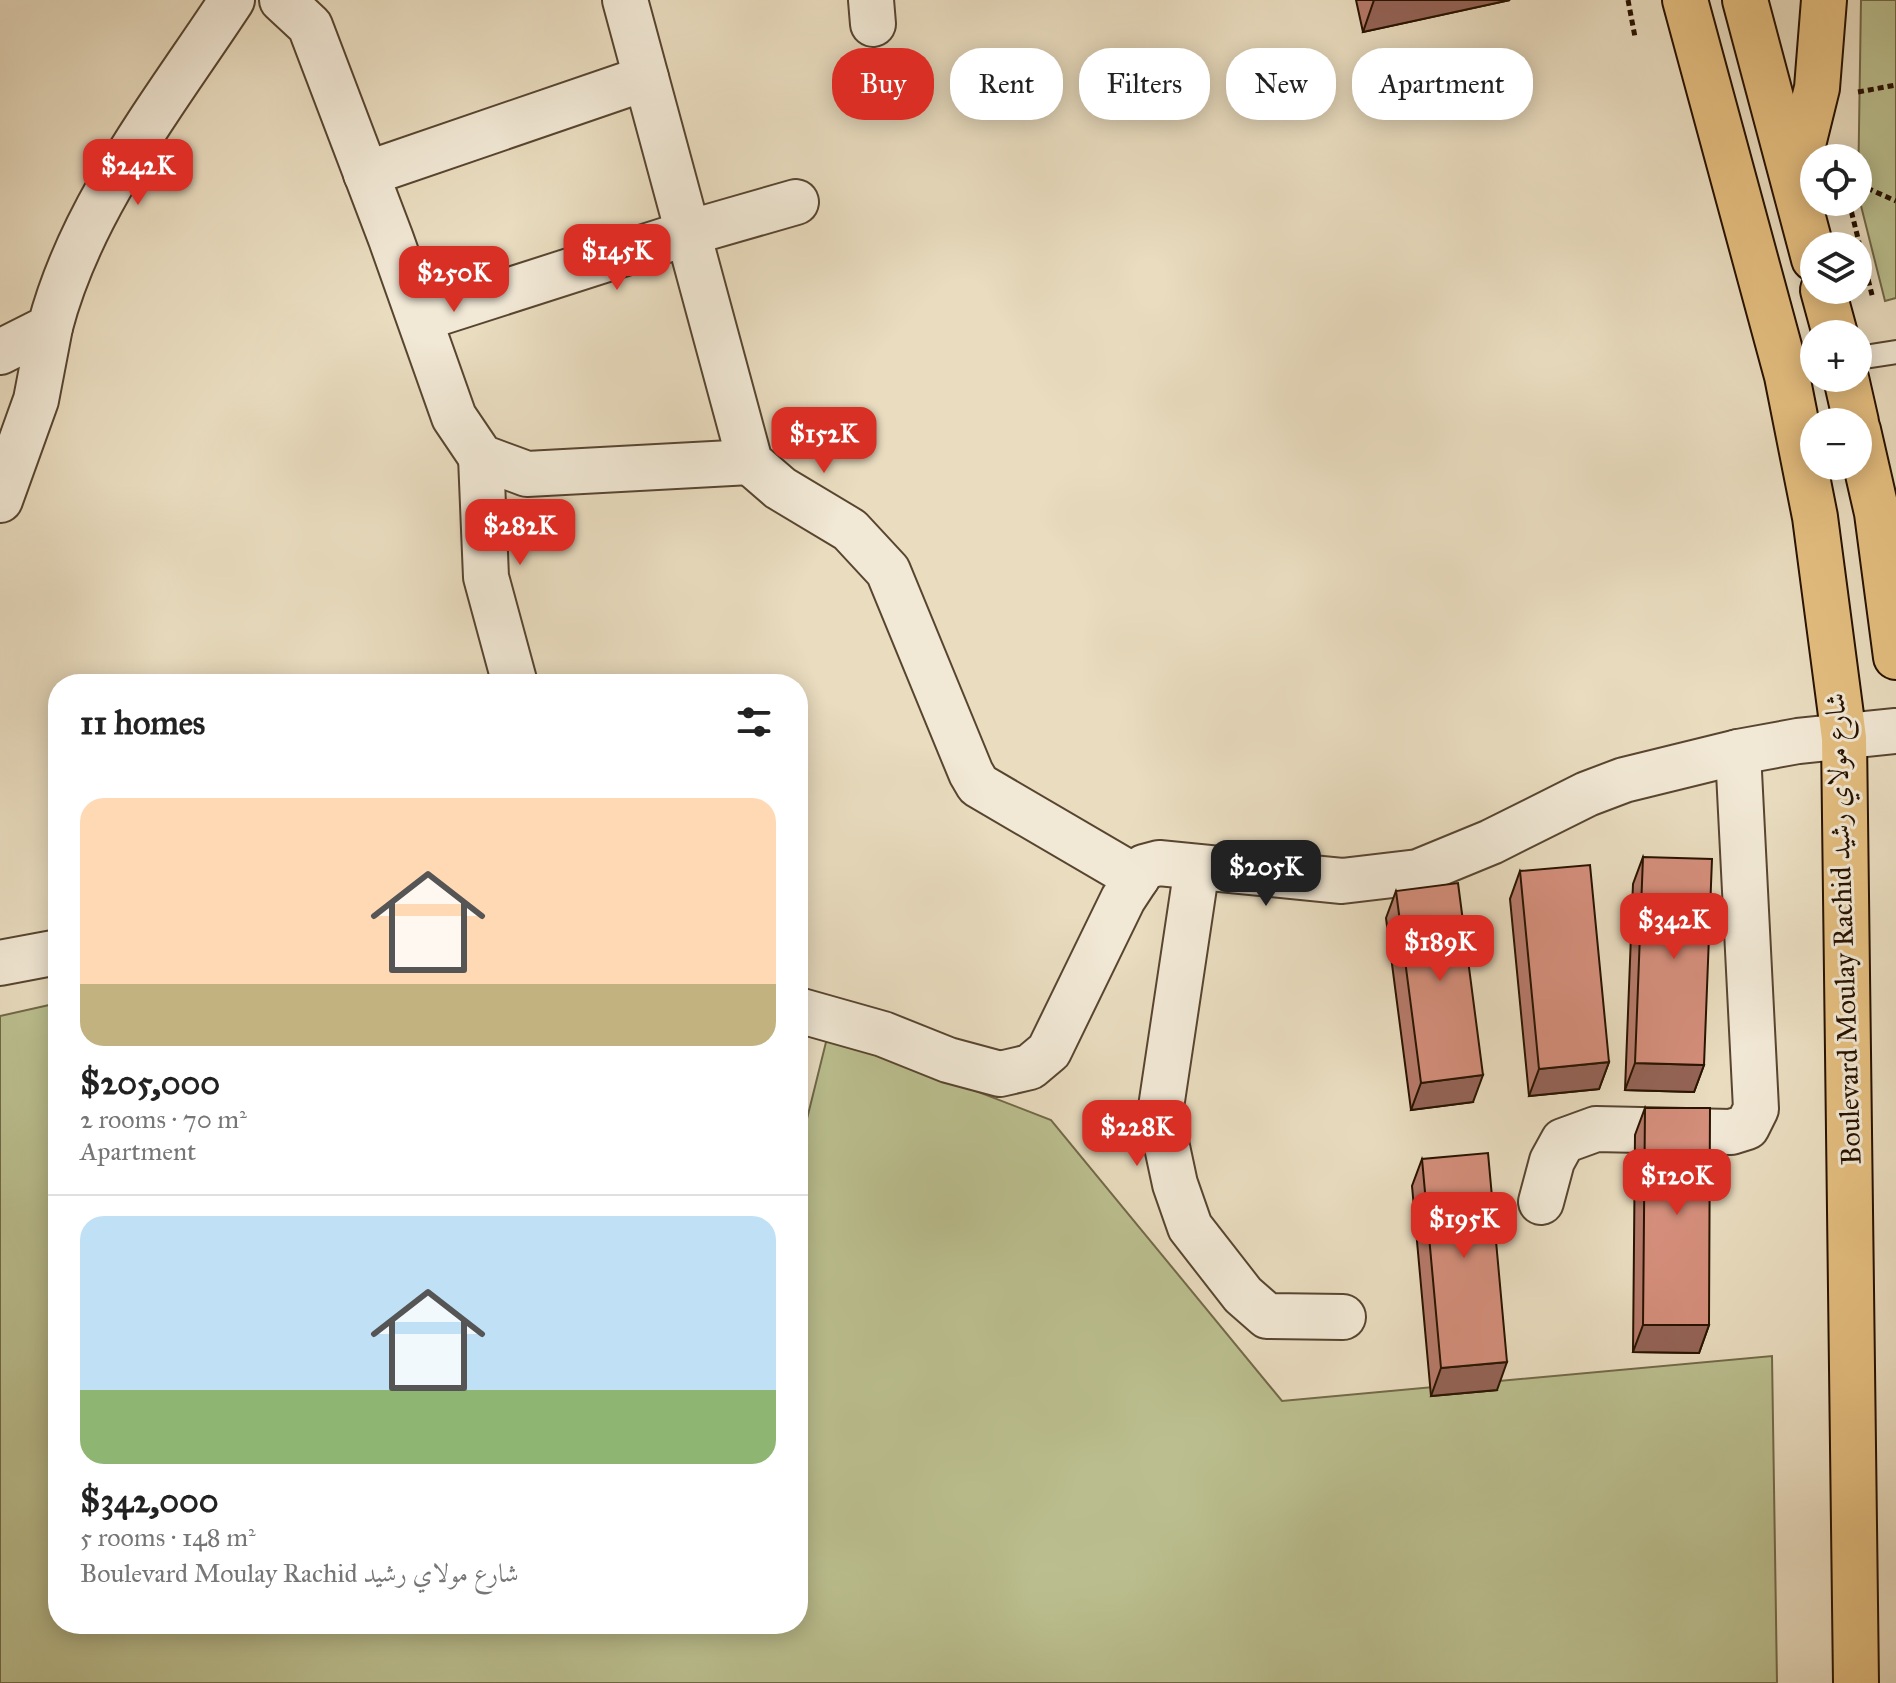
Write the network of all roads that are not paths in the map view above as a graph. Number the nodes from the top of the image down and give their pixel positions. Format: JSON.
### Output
{"nodes":[{"id":1,"x":232,"y":0,"type":"edge"},
{"id":2,"x":282,"y":0,"type":"edge"},
{"id":3,"x":625,"y":0,"type":"edge"},
{"id":4,"x":1685,"y":0,"type":"edge"},
{"id":5,"x":1745,"y":0,"type":"edge"},
{"id":6,"x":1824,"y":0,"type":"edge"},
{"id":7,"x":646,"y":78,"type":"junction"},
{"id":8,"x":366,"y":174,"type":"junction"},
{"id":9,"x":1793,"y":183,"type":"junction"},
{"id":10,"x":796,"y":202,"type":"dead end"},
{"id":11,"x":1807,"y":232,"type":"edge"},
{"id":12,"x":688,"y":233,"type":"junction"},
{"id":13,"x":420,"y":319,"type":"junction"},
{"id":14,"x":50,"y":327,"type":"junction"},
{"id":15,"x":0,"y":352,"type":"edge"},
{"id":16,"x":1896,"y":352,"type":"edge"},
{"id":17,"x":1872,"y":356,"type":"edge"},
{"id":18,"x":1800,"y":369,"type":"edge"},
{"id":19,"x":1803,"y":392,"type":"edge"},
{"id":20,"x":481,"y":457,"type":"junction"},
{"id":21,"x":750,"y":462,"type":"junction"},
{"id":22,"x":1869,"y":480,"type":"edge"},
{"id":23,"x":0,"y":500,"type":"edge"},
{"id":24,"x":1896,"y":657,"type":"edge"},
{"id":25,"x":512,"y":674,"type":"edge"},
{"id":26,"x":1896,"y":731,"type":"edge"},
{"id":27,"x":1844,"y":738,"type":"junction"},
{"id":28,"x":1738,"y":752,"type":"junction"},
{"id":29,"x":1197,"y":867,"type":"junction"},
{"id":30,"x":1137,"y":878,"type":"junction"},
{"id":31,"x":48,"y":954,"type":"edge"},
{"id":32,"x":0,"y":963,"type":"edge"},
{"id":33,"x":808,"y":1013,"type":"edge"},
{"id":34,"x":1541,"y":1202,"type":"dead end"},
{"id":35,"x":1343,"y":1317,"type":"dead end"},
{"id":36,"x":1856,"y":1683,"type":"edge"}],
"edges":[{"from":1,"to":14,"type":"street"},
{"from":2,"to":8,"type":"street"},
{"from":3,"to":7,"type":"street"},
{"from":4,"to":18,"type":"main road","name":"Boulevard Moulay Rachid شارع مولاي رشيد"},
{"from":5,"to":9,"type":"main road"},
{"from":6,"to":9,"type":"main road"},
{"from":7,"to":8,"type":"street"},
{"from":7,"to":12,"type":"street"},
{"from":8,"to":13,"type":"street"},
{"from":9,"to":11,"type":"main road"},
{"from":10,"to":12,"type":"street"},
{"from":12,"to":13,"type":"street"},
{"from":12,"to":21,"type":"street"},
{"from":13,"to":20,"type":"street"},
{"from":14,"to":15,"type":"street"},
{"from":14,"to":23,"type":"street"},
{"from":16,"to":17,"type":"lane"},
{"from":19,"to":27,"type":"main road","name":"Boulevard Moulay Rachid شارع مولاي رشيد"},
{"from":20,"to":21,"type":"street"},
{"from":20,"to":25,"type":"street"},
{"from":21,"to":30,"type":"street"},
{"from":22,"to":24,"type":"main road"},
{"from":26,"to":27,"type":"street"},
{"from":27,"to":28,"type":"street"},
{"from":27,"to":36,"type":"main road","name":"Boulevard Moulay Rachid شارع مولاي رشيد"},
{"from":28,"to":29,"type":"street"},
{"from":28,"to":34,"type":"street"},
{"from":29,"to":30,"type":"street"},
{"from":29,"to":35,"type":"street"},
{"from":30,"to":33,"type":"street"},
{"from":31,"to":32,"type":"street"}]}
